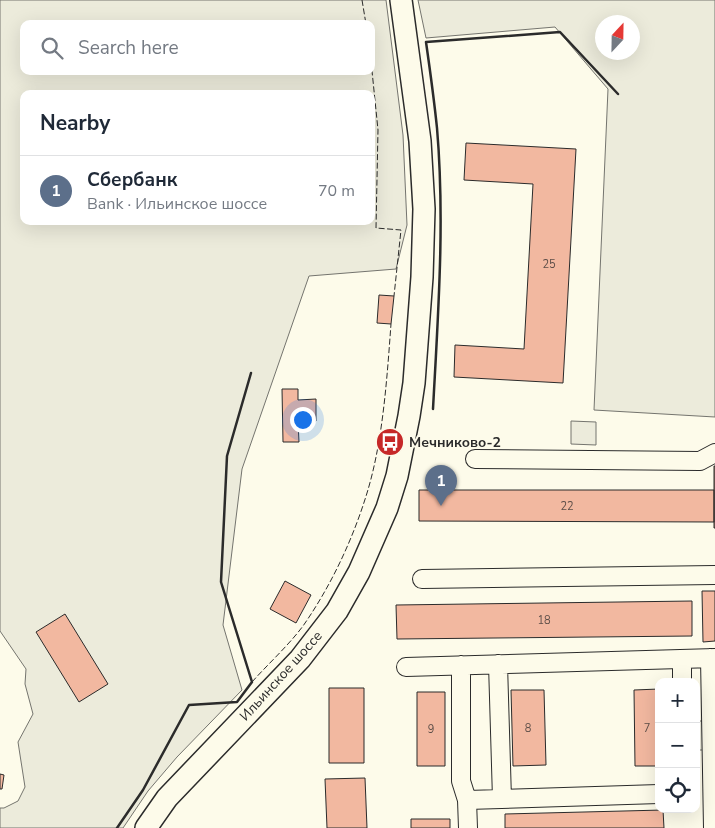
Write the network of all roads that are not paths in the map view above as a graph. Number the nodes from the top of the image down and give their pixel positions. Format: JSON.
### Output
{"nodes":[{"id":1,"x":402,"y":0,"type":"edge"},
{"id":2,"x":715,"y":453,"type":"edge"},
{"id":3,"x":475,"y":459,"type":"dead end"},
{"id":4,"x":715,"y":575,"type":"edge"},
{"id":5,"x":422,"y":579,"type":"dead end"},
{"id":6,"x":712,"y":658,"type":"edge"},
{"id":7,"x":682,"y":659,"type":"junction"},
{"id":8,"x":498,"y":664,"type":"junction"},
{"id":9,"x":461,"y":665,"type":"junction"},
{"id":10,"x":406,"y":667,"type":"dead end"},
{"id":11,"x":682,"y":678,"type":"edge"},
{"id":12,"x":708,"y":793,"type":"edge"},
{"id":13,"x":655,"y":794,"type":"edge"},
{"id":14,"x":502,"y":799,"type":"junction"},
{"id":15,"x":467,"y":800,"type":"junction"},
{"id":16,"x":146,"y":828,"type":"edge"},
{"id":17,"x":468,"y":828,"type":"edge"},
{"id":18,"x":713,"y":828,"type":"edge"}],
"edges":[{"from":1,"to":16,"type":"main road","name":"Ильинское шоссе"},
{"from":2,"to":3,"type":"lane"},
{"from":4,"to":5,"type":"lane"},
{"from":6,"to":7,"type":"lane"},
{"from":6,"to":12,"type":"lane"},
{"from":7,"to":8,"type":"lane"},
{"from":7,"to":11,"type":"lane"},
{"from":8,"to":9,"type":"lane"},
{"from":8,"to":14,"type":"lane"},
{"from":9,"to":10,"type":"lane"},
{"from":9,"to":15,"type":"lane"},
{"from":12,"to":18,"type":"lane"},
{"from":13,"to":14,"type":"lane"},
{"from":14,"to":15,"type":"lane"},
{"from":15,"to":17,"type":"lane"}]}
